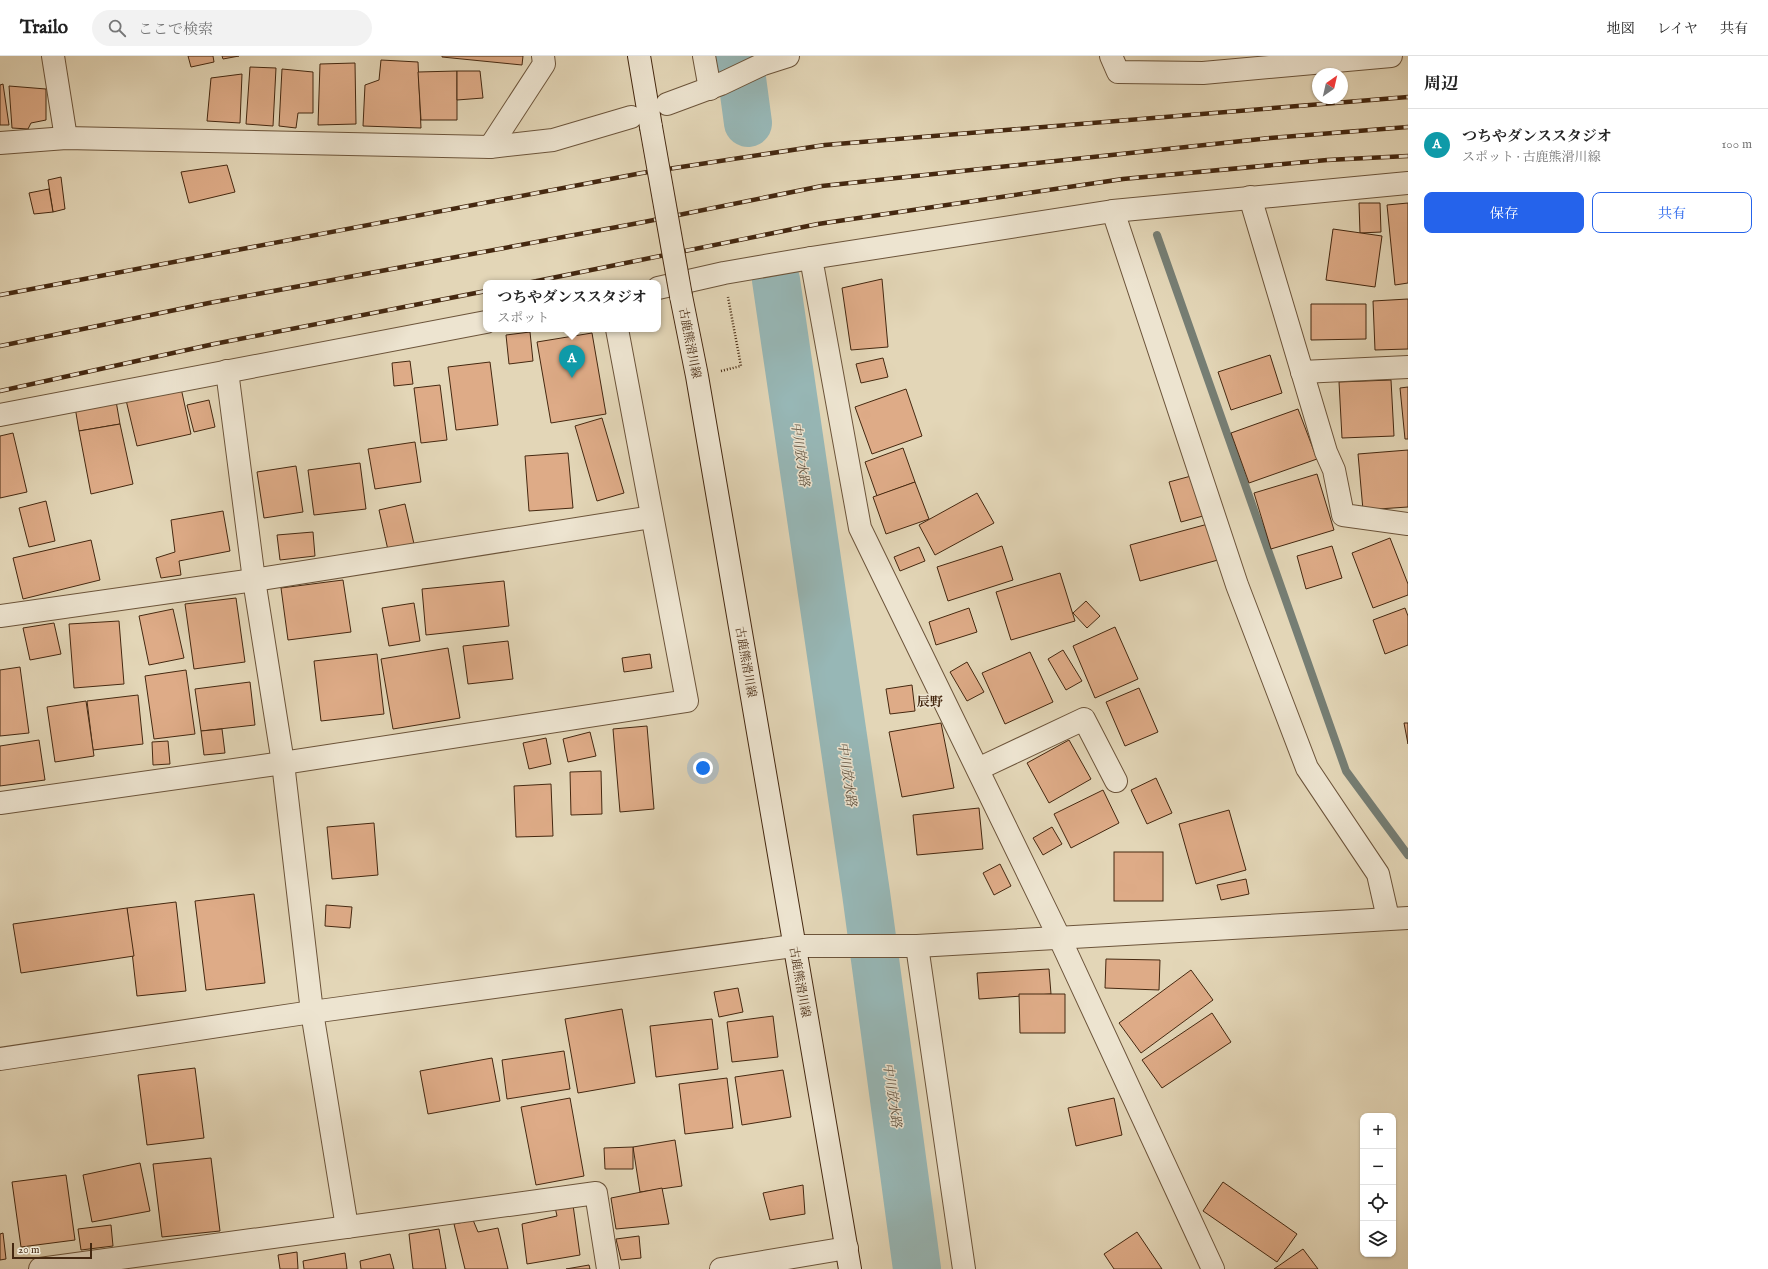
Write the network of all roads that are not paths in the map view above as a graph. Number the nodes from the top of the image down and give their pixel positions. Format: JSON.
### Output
{"nodes":[{"id":1,"x":53,"y":56,"type":"edge"},
{"id":2,"x":543,"y":56,"type":"edge"},
{"id":3,"x":639,"y":56,"type":"edge"},
{"id":4,"x":704,"y":56,"type":"edge"},
{"id":5,"x":788,"y":56,"type":"edge"},
{"id":6,"x":1111,"y":56,"type":"edge"},
{"id":7,"x":1391,"y":56,"type":"edge"},
{"id":8,"x":715,"y":87,"type":"junction"},
{"id":9,"x":666,"y":104,"type":"dead end"},
{"id":10,"x":631,"y":117,"type":"dead end"},
{"id":11,"x":66,"y":138,"type":"junction"},
{"id":12,"x":0,"y":143,"type":"edge"},
{"id":13,"x":490,"y":147,"type":"junction"},
{"id":14,"x":1408,"y":183,"type":"edge"},
{"id":15,"x":1250,"y":197,"type":"junction"},
{"id":16,"x":1113,"y":211,"type":"junction"},
{"id":17,"x":811,"y":258,"type":"junction"},
{"id":18,"x":661,"y":287,"type":"edge"},
{"id":19,"x":483,"y":323,"type":"edge"},
{"id":20,"x":618,"y":332,"type":"edge"},
{"id":21,"x":1408,"y":367,"type":"edge"},
{"id":22,"x":227,"y":371,"type":"junction"},
{"id":23,"x":1302,"y":372,"type":"junction"},
{"id":24,"x":0,"y":415,"type":"edge"},
{"id":25,"x":652,"y":517,"type":"junction"},
{"id":26,"x":1408,"y":524,"type":"edge"},
{"id":27,"x":254,"y":580,"type":"junction"},
{"id":28,"x":0,"y":616,"type":"edge"},
{"id":29,"x":282,"y":763,"type":"junction"},
{"id":30,"x":978,"y":769,"type":"junction"},
{"id":31,"x":1116,"y":781,"type":"dead end"},
{"id":32,"x":0,"y":803,"type":"edge"},
{"id":33,"x":1398,"y":918,"type":"edge"},
{"id":34,"x":1060,"y":938,"type":"junction"},
{"id":35,"x":793,"y":946,"type":"junction"},
{"id":36,"x":917,"y":946,"type":"junction"},
{"id":37,"x":312,"y":1012,"type":"junction"},
{"id":38,"x":0,"y":1059,"type":"edge"},
{"id":39,"x":347,"y":1227,"type":"junction"},
{"id":40,"x":846,"y":1248,"type":"junction"},
{"id":41,"x":40,"y":1269,"type":"edge"},
{"id":42,"x":608,"y":1269,"type":"edge"},
{"id":43,"x":722,"y":1269,"type":"edge"},
{"id":44,"x":850,"y":1269,"type":"edge"},
{"id":45,"x":964,"y":1269,"type":"edge"},
{"id":46,"x":1213,"y":1269,"type":"edge"}],
"edges":[{"from":1,"to":11,"type":"street"},
{"from":2,"to":13,"type":"street"},
{"from":3,"to":35,"type":"street","name":"古鹿熊滑川線","bridge":true},
{"from":4,"to":8,"type":"street"},
{"from":5,"to":8,"type":"street"},
{"from":6,"to":7,"type":"street"},
{"from":8,"to":9,"type":"street"},
{"from":10,"to":13,"type":"street"},
{"from":11,"to":12,"type":"street"},
{"from":11,"to":13,"type":"street"},
{"from":14,"to":15,"type":"street"},
{"from":15,"to":16,"type":"street"},
{"from":15,"to":23,"type":"street"},
{"from":16,"to":17,"type":"street"},
{"from":16,"to":33,"type":"street"},
{"from":17,"to":18,"type":"street"},
{"from":17,"to":30,"type":"street"},
{"from":19,"to":22,"type":"street"},
{"from":20,"to":25,"type":"street"},
{"from":21,"to":23,"type":"street"},
{"from":22,"to":24,"type":"street"},
{"from":22,"to":27,"type":"street"},
{"from":23,"to":26,"type":"street"},
{"from":25,"to":27,"type":"street"},
{"from":25,"to":29,"type":"street"},
{"from":27,"to":28,"type":"street"},
{"from":27,"to":29,"type":"street"},
{"from":29,"to":32,"type":"street"},
{"from":29,"to":37,"type":"street"},
{"from":30,"to":31,"type":"street"},
{"from":30,"to":34,"type":"street"},
{"from":33,"to":34,"type":"street"},
{"from":34,"to":36,"type":"street"},
{"from":34,"to":46,"type":"street"},
{"from":35,"to":36,"type":"street"},
{"from":35,"to":37,"type":"street"},
{"from":35,"to":40,"type":"street","name":"古鹿熊滑川線"},
{"from":36,"to":45,"type":"street"},
{"from":37,"to":38,"type":"street"},
{"from":37,"to":39,"type":"street"},
{"from":39,"to":41,"type":"street"},
{"from":39,"to":42,"type":"street"},
{"from":40,"to":43,"type":"street"},
{"from":40,"to":44,"type":"street","name":"古鹿熊滑川線"}]}
